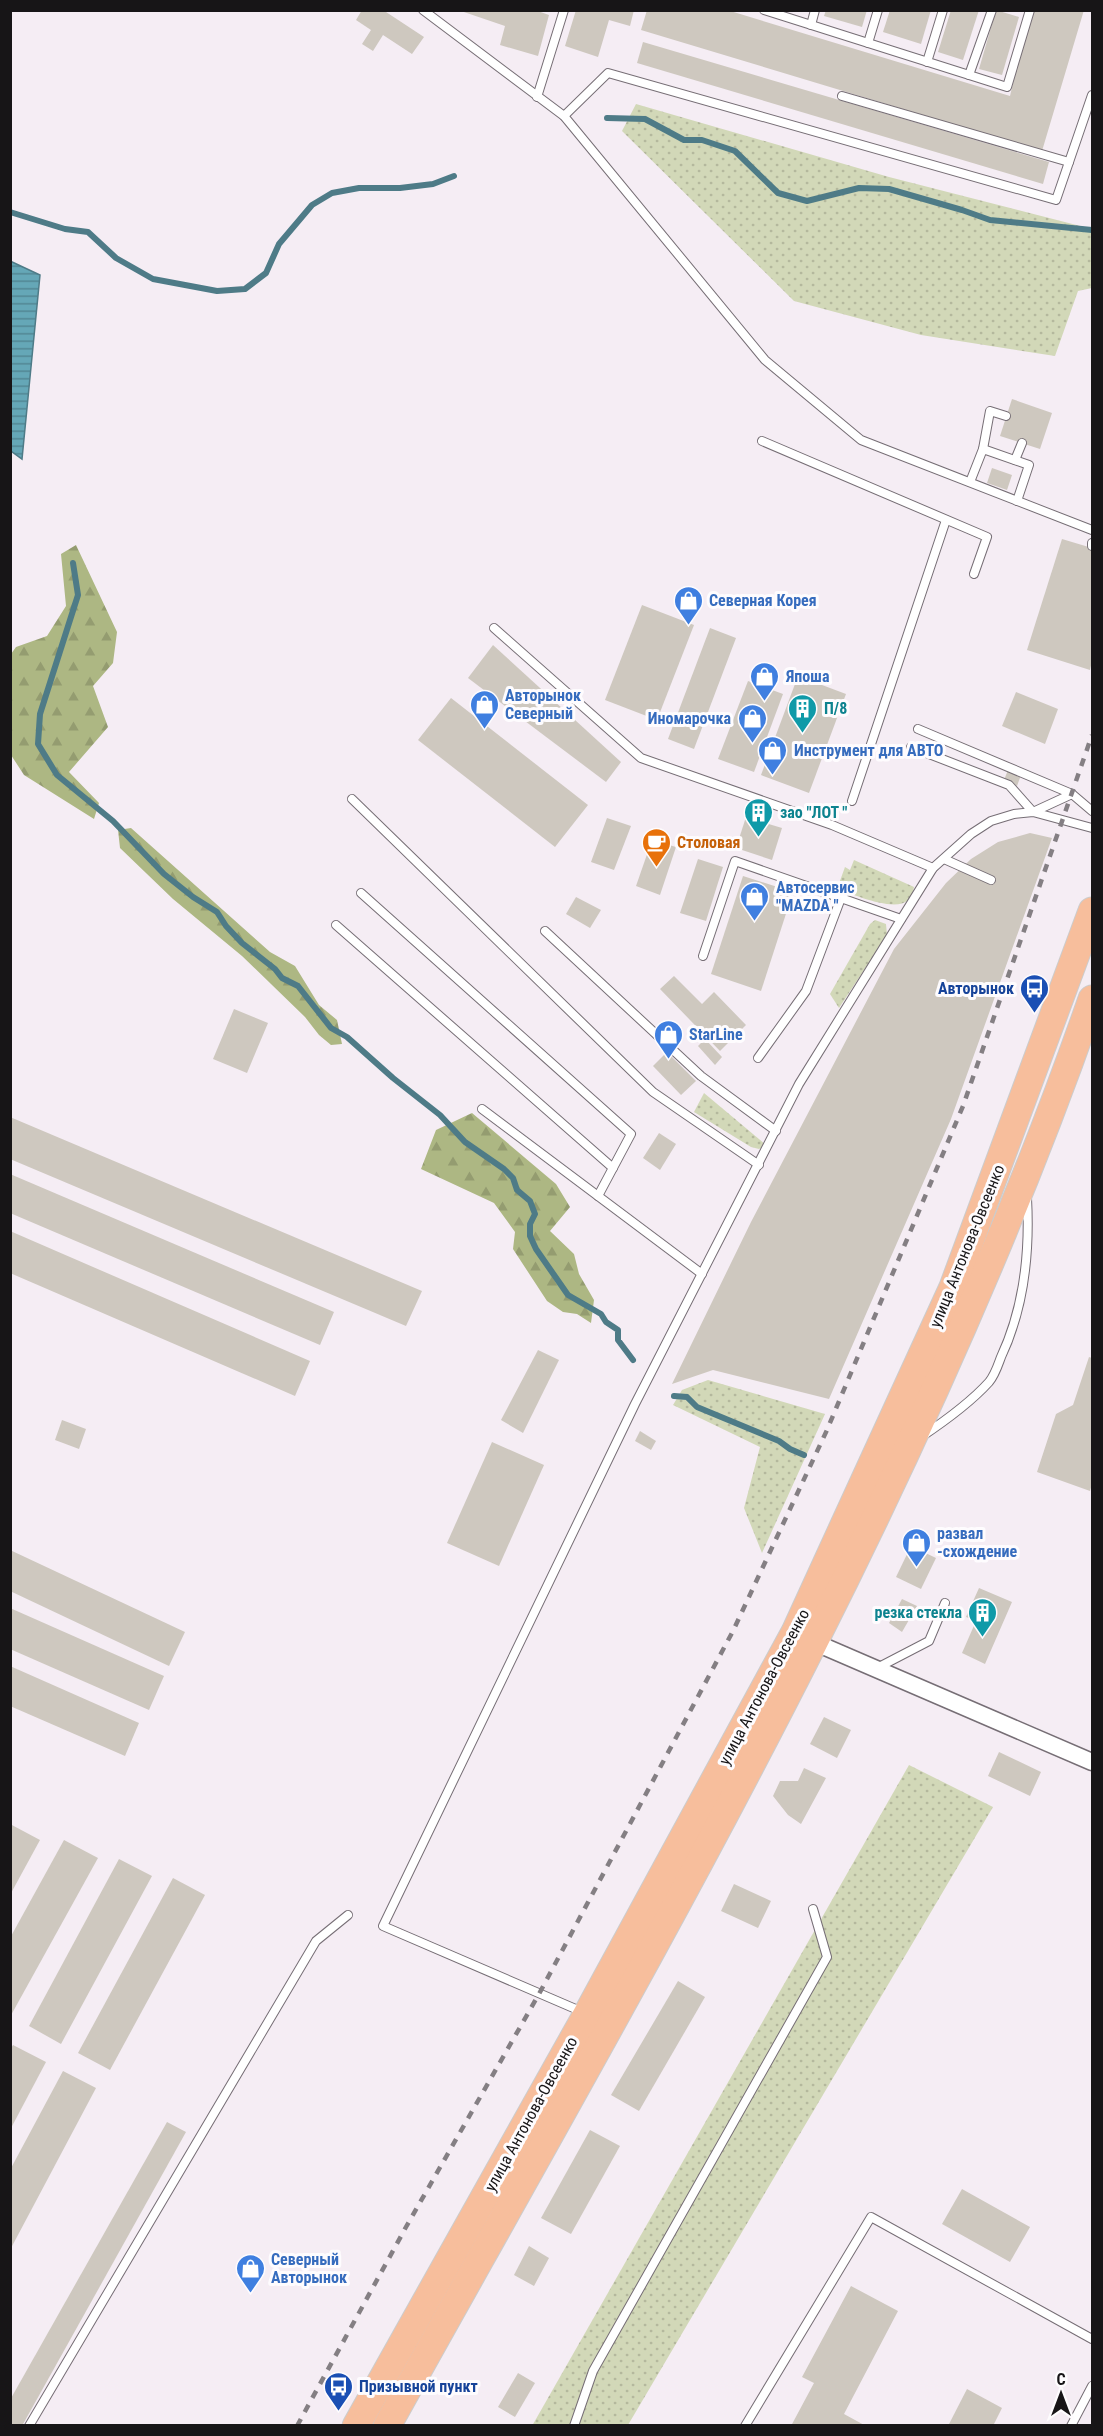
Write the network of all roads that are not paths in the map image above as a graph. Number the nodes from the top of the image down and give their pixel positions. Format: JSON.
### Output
{"nodes":[{"id":1,"x":423,"y":10,"type":"edge"},
{"id":2,"x":564,"y":10,"type":"edge"},
{"id":3,"x":764,"y":10,"type":"edge"},
{"id":4,"x":815,"y":10,"type":"edge"},
{"id":5,"x":878,"y":10,"type":"edge"},
{"id":6,"x":943,"y":10,"type":"edge"},
{"id":7,"x":992,"y":10,"type":"edge"},
{"id":8,"x":1030,"y":10,"type":"edge"},
{"id":9,"x":811,"y":25,"type":"junction"},
{"id":10,"x":868,"y":43,"type":"junction"},
{"id":11,"x":927,"y":62,"type":"junction"},
{"id":12,"x":969,"y":75,"type":"junction"},
{"id":13,"x":1092,"y":95,"type":"edge"},
{"id":14,"x":842,"y":96,"type":"dead end"},
{"id":15,"x":537,"y":97,"type":"junction"},
{"id":16,"x":564,"y":116,"type":"junction"},
{"id":17,"x":1069,"y":162,"type":"junction"},
{"id":18,"x":1006,"y":416,"type":"dead end"},
{"id":19,"x":762,"y":441,"type":"dead end"},
{"id":20,"x":1022,"y":443,"type":"dead end"},
{"id":21,"x":983,"y":449,"type":"junction"},
{"id":22,"x":1015,"y":460,"type":"junction"},
{"id":23,"x":970,"y":482,"type":"junction"},
{"id":24,"x":1017,"y":501,"type":"junction"},
{"id":25,"x":946,"y":520,"type":"junction"},
{"id":26,"x":1092,"y":530,"type":"edge"},
{"id":27,"x":974,"y":574,"type":"dead end"},
{"id":28,"x":494,"y":628,"type":"dead end"},
{"id":29,"x":918,"y":729,"type":"dead end"},
{"id":30,"x":911,"y":747,"type":"dead end"},
{"id":31,"x":1072,"y":794,"type":"junction"},
{"id":32,"x":352,"y":799,"type":"dead end"},
{"id":33,"x":852,"y":801,"type":"dead end"},
{"id":34,"x":1092,"y":811,"type":"edge"},
{"id":35,"x":1033,"y":812,"type":"junction"},
{"id":36,"x":1092,"y":828,"type":"edge"},
{"id":37,"x":944,"y":859,"type":"junction"},
{"id":38,"x":933,"y":868,"type":"junction"},
{"id":39,"x":992,"y":879,"type":"dead end"},
{"id":40,"x":362,"y":892,"type":"dead end"},
{"id":41,"x":841,"y":898,"type":"junction"},
{"id":42,"x":1092,"y":911,"type":"edge"},
{"id":43,"x":901,"y":919,"type":"junction"},
{"id":44,"x":336,"y":925,"type":"dead end"},
{"id":45,"x":545,"y":931,"type":"dead end"},
{"id":46,"x":703,"y":956,"type":"dead end"},
{"id":47,"x":1092,"y":999,"type":"edge"},
{"id":48,"x":758,"y":1058,"type":"dead end"},
{"id":49,"x":482,"y":1109,"type":"dead end"},
{"id":50,"x":776,"y":1131,"type":"junction"},
{"id":51,"x":759,"y":1166,"type":"junction"},
{"id":52,"x":613,"y":1168,"type":"junction"},
{"id":53,"x":1026,"y":1180,"type":"junction"},
{"id":54,"x":598,"y":1196,"type":"junction"},
{"id":55,"x":702,"y":1274,"type":"junction"},
{"id":56,"x":909,"y":1445,"type":"junction"},
{"id":57,"x":945,"y":1603,"type":"dead end"},
{"id":58,"x":816,"y":1643,"type":"junction"},
{"id":59,"x":876,"y":1668,"type":"junction"},
{"id":60,"x":1092,"y":1762,"type":"edge"},
{"id":61,"x":813,"y":1909,"type":"dead end"},
{"id":62,"x":348,"y":1915,"type":"dead end"},
{"id":63,"x":599,"y":2020,"type":"junction"},
{"id":64,"x":1092,"y":2339,"type":"edge"},
{"id":65,"x":1092,"y":2386,"type":"edge"},
{"id":66,"x":30,"y":2426,"type":"edge"},
{"id":67,"x":357,"y":2426,"type":"edge"},
{"id":68,"x":387,"y":2426,"type":"edge"},
{"id":69,"x":574,"y":2426,"type":"edge"},
{"id":70,"x":745,"y":2426,"type":"edge"},
{"id":71,"x":1071,"y":2426,"type":"edge"}],
"edges":[{"from":1,"to":15,"type":"lane"},
{"from":2,"to":15,"type":"lane"},
{"from":3,"to":9,"type":"lane"},
{"from":4,"to":9,"type":"lane"},
{"from":5,"to":10,"type":"lane"},
{"from":6,"to":11,"type":"lane"},
{"from":7,"to":12,"type":"lane"},
{"from":8,"to":12,"type":"lane"},
{"from":9,"to":10,"type":"lane"},
{"from":10,"to":11,"type":"lane"},
{"from":11,"to":12,"type":"lane"},
{"from":13,"to":17,"type":"lane"},
{"from":14,"to":17,"type":"lane"},
{"from":15,"to":16,"type":"lane"},
{"from":16,"to":17,"type":"lane"},
{"from":16,"to":23,"type":"lane"},
{"from":18,"to":21,"type":"lane"},
{"from":19,"to":25,"type":"lane"},
{"from":20,"to":22,"type":"lane"},
{"from":21,"to":22,"type":"lane"},
{"from":21,"to":23,"type":"lane"},
{"from":22,"to":24,"type":"lane"},
{"from":23,"to":24,"type":"lane"},
{"from":24,"to":26,"type":"lane"},
{"from":25,"to":27,"type":"lane"},
{"from":25,"to":33,"type":"lane"},
{"from":28,"to":38,"type":"lane"},
{"from":29,"to":31,"type":"lane"},
{"from":30,"to":35,"type":"lane"},
{"from":31,"to":34,"type":"lane"},
{"from":31,"to":35,"type":"lane"},
{"from":32,"to":51,"type":"lane"},
{"from":35,"to":36,"type":"lane"},
{"from":35,"to":37,"type":"lane"},
{"from":37,"to":38,"type":"lane"},
{"from":37,"to":39,"type":"lane"},
{"from":38,"to":43,"type":"lane"},
{"from":40,"to":52,"type":"lane"},
{"from":41,"to":43,"type":"lane"},
{"from":41,"to":46,"type":"lane"},
{"from":41,"to":48,"type":"lane"},
{"from":42,"to":63,"type":"highway","name":"улица Антонова-Овсеенко"},
{"from":43,"to":50,"type":"lane"},
{"from":44,"to":52,"type":"lane"},
{"from":45,"to":50,"type":"lane"},
{"from":47,"to":53,"type":"highway","name":"улица Антонова-Овсеенко"},
{"from":49,"to":54,"type":"lane"},
{"from":50,"to":51,"type":"lane"},
{"from":51,"to":55,"type":"lane"},
{"from":52,"to":54,"type":"lane"},
{"from":53,"to":56,"type":"highway","name":"улица Антонова-Овсеенко"},
{"from":53,"to":56,"type":"lane"},
{"from":54,"to":55,"type":"lane"},
{"from":55,"to":63,"type":"lane"},
{"from":56,"to":58,"type":"highway","name":"улица Антонова-Овсеенко"},
{"from":57,"to":59,"type":"lane"},
{"from":58,"to":59,"type":"street"},
{"from":58,"to":63,"type":"highway","name":"улица Антонова-Овсеенко"},
{"from":59,"to":60,"type":"street"},
{"from":61,"to":69,"type":"lane"},
{"from":62,"to":66,"type":"lane"},
{"from":63,"to":67,"type":"highway","name":"улица Антонова-Овсеенко"},
{"from":63,"to":68,"type":"highway","name":"улица Антонова-Овсеенко"},
{"from":64,"to":70,"type":"lane"},
{"from":65,"to":71,"type":"lane"}]}
